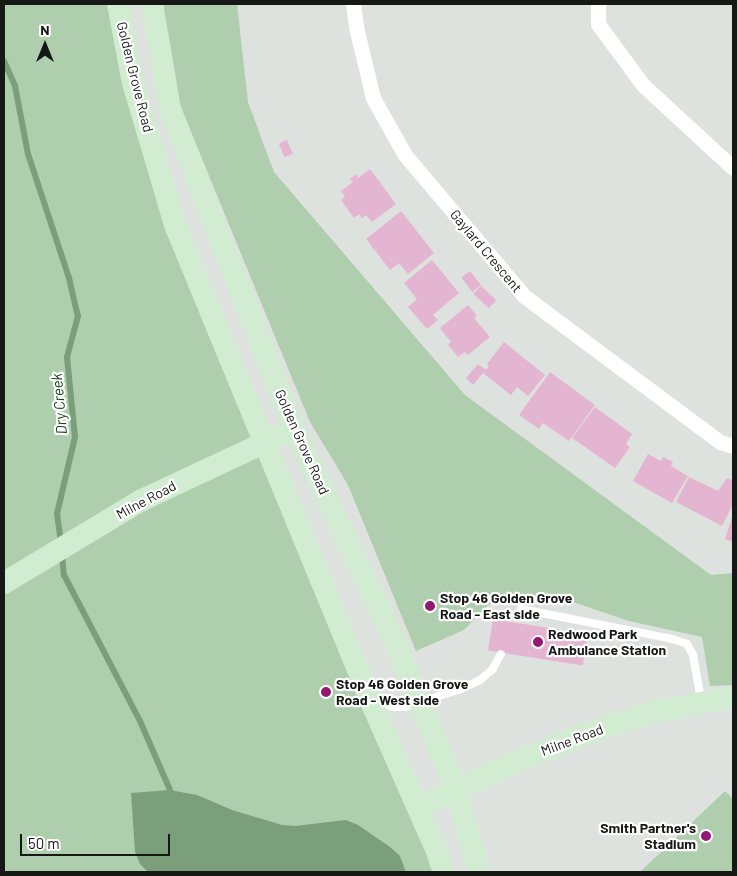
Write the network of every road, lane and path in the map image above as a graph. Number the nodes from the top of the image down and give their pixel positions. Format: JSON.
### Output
{"nodes":[{"id":1,"x":118,"y":4,"type":"edge"},
{"id":2,"x":152,"y":4,"type":"edge"},
{"id":3,"x":353,"y":4,"type":"edge"},
{"id":4,"x":598,"y":4,"type":"edge"},
{"id":5,"x":733,"y":168,"type":"edge"},
{"id":6,"x":294,"y":429,"type":"junction"},
{"id":7,"x":266,"y":442,"type":"junction"},
{"id":8,"x":733,"y":446,"type":"edge"},
{"id":9,"x":4,"y":583,"type":"edge"},
{"id":10,"x":521,"y":609,"type":"dead end"},
{"id":11,"x":502,"y":654,"type":"dead end"},
{"id":12,"x":369,"y":695,"type":"junction"},
{"id":13,"x":733,"y":697,"type":"edge"},
{"id":14,"x":702,"y":702,"type":"junction"},
{"id":15,"x":420,"y":704,"type":"junction"},
{"id":16,"x":456,"y":789,"type":"junction"},
{"id":17,"x":419,"y":807,"type":"junction"},
{"id":18,"x":444,"y":872,"type":"edge"},
{"id":19,"x":479,"y":872,"type":"edge"}],
"edges":[{"from":1,"to":7,"type":"main road","name":"Golden Grove Road"},
{"from":2,"to":6,"type":"main road","name":"Golden Grove Road"},
{"from":3,"to":8,"type":"street","name":"Gaylard Crescent"},
{"from":4,"to":5,"type":"street"},
{"from":6,"to":7,"type":"main road","name":"Milne Road"},
{"from":6,"to":15,"type":"main road","name":"Golden Grove Road"},
{"from":7,"to":9,"type":"main road","name":"Milne Road"},
{"from":7,"to":12,"type":"main road","name":"Golden Grove Road"},
{"from":10,"to":14,"type":"lane"},
{"from":11,"to":15,"type":"lane"},
{"from":12,"to":15,"type":"lane"},
{"from":12,"to":17,"type":"main road","name":"Golden Grove Road"},
{"from":13,"to":14,"type":"main road","name":"Milne Road"},
{"from":14,"to":16,"type":"main road","name":"Milne Road"},
{"from":15,"to":16,"type":"main road","name":"Golden Grove Road"},
{"from":16,"to":17,"type":"main road","name":"Milne Road"},
{"from":16,"to":19,"type":"main road","name":"Golden Grove Road"},
{"from":17,"to":18,"type":"main road","name":"Golden Grove Road"}]}
